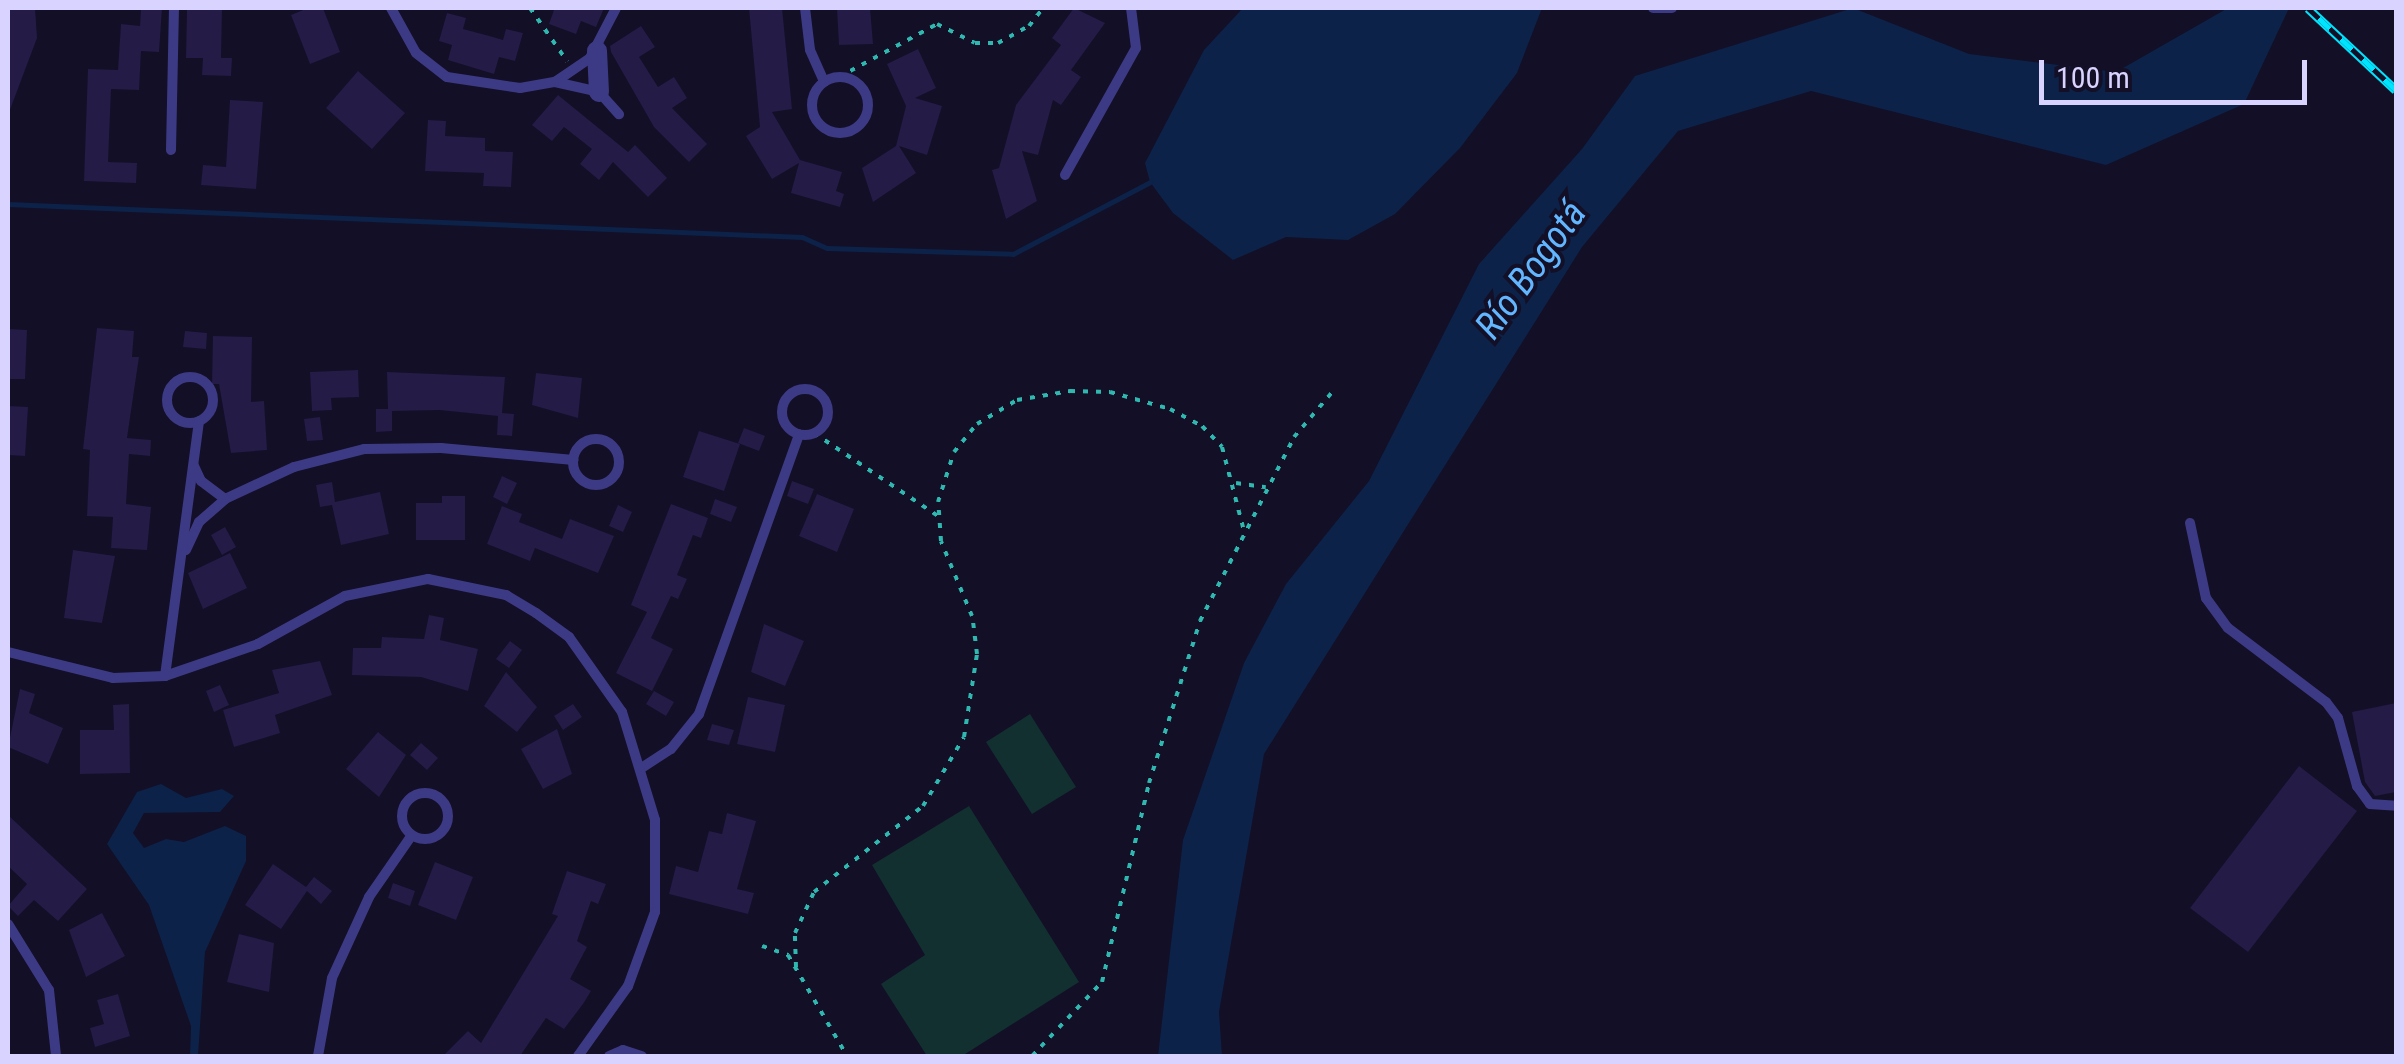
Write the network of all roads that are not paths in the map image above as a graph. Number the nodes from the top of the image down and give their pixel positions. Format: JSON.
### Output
{"nodes":[{"id":1,"x":174,"y":8,"type":"edge"},
{"id":2,"x":391,"y":8,"type":"edge"},
{"id":3,"x":616,"y":8,"type":"edge"},
{"id":4,"x":805,"y":8,"type":"edge"},
{"id":5,"x":1131,"y":8,"type":"edge"},
{"id":6,"x":1654,"y":8,"type":"edge"},
{"id":7,"x":1672,"y":8,"type":"edge"},
{"id":8,"x":596,"y":50,"type":"junction"},
{"id":9,"x":555,"y":82,"type":"junction"},
{"id":10,"x":824,"y":82,"type":"junction"},
{"id":11,"x":599,"y":92,"type":"junction"},
{"id":12,"x":619,"y":114,"type":"dead end"},
{"id":13,"x":171,"y":150,"type":"dead end"},
{"id":14,"x":1064,"y":175,"type":"dead end"},
{"id":15,"x":199,"y":421,"type":"junction"},
{"id":16,"x":799,"y":434,"type":"junction"},
{"id":17,"x":573,"y":460,"type":"junction"},
{"id":18,"x":194,"y":464,"type":"junction"},
{"id":19,"x":226,"y":498,"type":"junction"},
{"id":20,"x":2190,"y":522,"type":"dead end"},
{"id":21,"x":179,"y":570,"type":"junction"},
{"id":22,"x":8,"y":652,"type":"edge"},
{"id":23,"x":165,"y":676,"type":"junction"},
{"id":24,"x":643,"y":766,"type":"junction"},
{"id":25,"x":2396,"y":806,"type":"edge"},
{"id":26,"x":412,"y":834,"type":"junction"},
{"id":27,"x":8,"y":924,"type":"edge"},
{"id":28,"x":594,"y":1041,"type":"junction"},
{"id":29,"x":56,"y":1056,"type":"edge"},
{"id":30,"x":318,"y":1056,"type":"edge"},
{"id":31,"x":578,"y":1056,"type":"edge"},
{"id":32,"x":609,"y":1056,"type":"edge"},
{"id":33,"x":642,"y":1056,"type":"edge"}],
"edges":[{"from":1,"to":13,"type":"lane"},
{"from":2,"to":9,"type":"lane"},
{"from":3,"to":8,"type":"lane"},
{"from":4,"to":10,"type":"lane"},
{"from":5,"to":14,"type":"lane"},
{"from":6,"to":7,"type":"lane"},
{"from":8,"to":9,"type":"lane"},
{"from":8,"to":11,"type":"street"},
{"from":9,"to":11,"type":"lane"},
{"from":10,"to":10,"type":"lane"},
{"from":11,"to":12,"type":"lane"},
{"from":15,"to":15,"type":"lane"},
{"from":15,"to":18,"type":"lane"},
{"from":16,"to":16,"type":"lane"},
{"from":16,"to":24,"type":"lane"},
{"from":17,"to":17,"type":"lane"},
{"from":17,"to":19,"type":"lane"},
{"from":18,"to":19,"type":"lane"},
{"from":18,"to":21,"type":"lane"},
{"from":19,"to":21,"type":"lane"},
{"from":20,"to":25,"type":"lane"},
{"from":21,"to":23,"type":"lane"},
{"from":22,"to":23,"type":"lane"},
{"from":23,"to":24,"type":"lane"},
{"from":24,"to":28,"type":"lane"},
{"from":26,"to":26,"type":"lane"},
{"from":26,"to":30,"type":"lane"},
{"from":27,"to":29,"type":"lane"},
{"from":28,"to":31,"type":"lane"},
{"from":28,"to":32,"type":"lane"},
{"from":32,"to":33,"type":"lane"}]}
